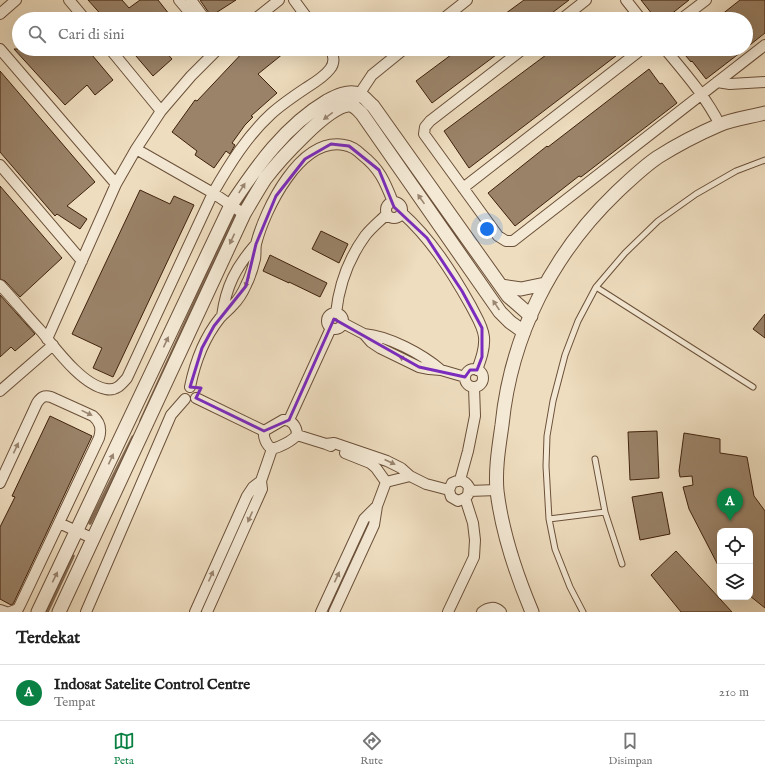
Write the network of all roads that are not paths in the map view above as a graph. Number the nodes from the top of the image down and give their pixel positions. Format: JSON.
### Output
{"nodes":[{"id":1,"x":16,"y":0,"type":"edge"},
{"id":2,"x":69,"y":0,"type":"edge"},
{"id":3,"x":179,"y":0,"type":"edge"},
{"id":4,"x":191,"y":0,"type":"edge"},
{"id":5,"x":279,"y":0,"type":"edge"},
{"id":6,"x":294,"y":0,"type":"edge"},
{"id":7,"x":467,"y":0,"type":"edge"},
{"id":8,"x":586,"y":0,"type":"edge"},
{"id":9,"x":626,"y":0,"type":"edge"},
{"id":10,"x":706,"y":0,"type":"edge"},
{"id":11,"x":79,"y":12,"type":"edge"},
{"id":12,"x":189,"y":12,"type":"edge"},
{"id":13,"x":200,"y":12,"type":"edge"},
{"id":14,"x":264,"y":12,"type":"edge"},
{"id":15,"x":303,"y":12,"type":"edge"},
{"id":16,"x":452,"y":12,"type":"edge"},
{"id":17,"x":571,"y":12,"type":"edge"},
{"id":18,"x":635,"y":12,"type":"edge"},
{"id":19,"x":690,"y":12,"type":"edge"},
{"id":20,"x":0,"y":14,"type":"edge"},
{"id":21,"x":765,"y":44,"type":"edge"},
{"id":22,"x":0,"y":49,"type":"edge"},
{"id":23,"x":753,"y":54,"type":"edge"},
{"id":24,"x":116,"y":56,"type":"edge"},
{"id":25,"x":211,"y":56,"type":"edge"},
{"id":26,"x":334,"y":56,"type":"edge"},
{"id":27,"x":395,"y":56,"type":"edge"},
{"id":28,"x":514,"y":56,"type":"edge"},
{"id":29,"x":633,"y":56,"type":"edge"},
{"id":30,"x":671,"y":56,"type":"edge"},
{"id":31,"x":750,"y":56,"type":"edge"},
{"id":32,"x":717,"y":82,"type":"junction"},
{"id":33,"x":765,"y":82,"type":"edge"},
{"id":34,"x":702,"y":95,"type":"junction"},
{"id":35,"x":356,"y":100,"type":"junction"},
{"id":36,"x":161,"y":110,"type":"junction"},
{"id":37,"x":765,"y":113,"type":"edge"},
{"id":38,"x":720,"y":125,"type":"junction"},
{"id":39,"x":136,"y":149,"type":"junction"},
{"id":40,"x":765,"y":160,"type":"edge"},
{"id":41,"x":0,"y":165,"type":"edge"},
{"id":42,"x":116,"y":184,"type":"junction"},
{"id":43,"x":463,"y":188,"type":"junction"},
{"id":44,"x":213,"y":193,"type":"junction"},
{"id":45,"x":393,"y":202,"type":"junction"},
{"id":46,"x":231,"y":206,"type":"junction"},
{"id":47,"x":402,"y":213,"type":"junction"},
{"id":48,"x":244,"y":214,"type":"junction"},
{"id":49,"x":387,"y":214,"type":"junction"},
{"id":50,"x":256,"y":244,"type":"junction"},
{"id":51,"x":82,"y":261,"type":"junction"},
{"id":52,"x":546,"y":284,"type":"junction"},
{"id":53,"x":0,"y":285,"type":"edge"},
{"id":54,"x":500,"y":286,"type":"junction"},
{"id":55,"x":596,"y":287,"type":"junction"},
{"id":56,"x":336,"y":313,"type":"junction"},
{"id":57,"x":222,"y":316,"type":"junction"},
{"id":58,"x":531,"y":316,"type":"junction"},
{"id":59,"x":343,"y":324,"type":"junction"},
{"id":60,"x":330,"y":328,"type":"junction"},
{"id":61,"x":524,"y":332,"type":"junction"},
{"id":62,"x":50,"y":342,"type":"junction"},
{"id":63,"x":477,"y":370,"type":"junction"},
{"id":64,"x":465,"y":378,"type":"junction"},
{"id":65,"x":190,"y":386,"type":"junction"},
{"id":66,"x":474,"y":387,"type":"junction"},
{"id":67,"x":753,"y":387,"type":"dead end"},
{"id":68,"x":0,"y":391,"type":"edge"},
{"id":69,"x":196,"y":398,"type":"junction"},
{"id":70,"x":185,"y":399,"type":"junction"},
{"id":71,"x":289,"y":420,"type":"junction"},
{"id":72,"x":264,"y":431,"type":"junction"},
{"id":73,"x":297,"y":435,"type":"junction"},
{"id":74,"x":326,"y":444,"type":"junction"},
{"id":75,"x":272,"y":449,"type":"junction"},
{"id":76,"x":595,"y":460,"type":"dead end"},
{"id":77,"x":410,"y":476,"type":"junction"},
{"id":78,"x":1,"y":480,"type":"edge"},
{"id":79,"x":460,"y":480,"type":"junction"},
{"id":80,"x":261,"y":481,"type":"junction"},
{"id":81,"x":386,"y":482,"type":"junction"},
{"id":82,"x":449,"y":490,"type":"junction"},
{"id":83,"x":497,"y":490,"type":"junction"},
{"id":84,"x":467,"y":494,"type":"junction"},
{"id":85,"x":377,"y":506,"type":"junction"},
{"id":86,"x":605,"y":512,"type":"junction"},
{"id":87,"x":549,"y":519,"type":"junction"},
{"id":88,"x":59,"y":523,"type":"junction"},
{"id":89,"x":78,"y":530,"type":"junction"},
{"id":90,"x":94,"y":539,"type":"junction"},
{"id":91,"x":622,"y":564,"type":"dead end"},
{"id":92,"x":0,"y":610,"type":"edge"},
{"id":93,"x":6,"y":612,"type":"edge"},
{"id":94,"x":10,"y":612,"type":"edge"},
{"id":95,"x":38,"y":612,"type":"edge"},
{"id":96,"x":59,"y":612,"type":"edge"},
{"id":97,"x":86,"y":612,"type":"edge"},
{"id":98,"x":195,"y":612,"type":"edge"},
{"id":99,"x":207,"y":612,"type":"edge"},
{"id":100,"x":321,"y":612,"type":"edge"},
{"id":101,"x":334,"y":612,"type":"edge"},
{"id":102,"x":448,"y":612,"type":"edge"},
{"id":103,"x":482,"y":612,"type":"edge"},
{"id":104,"x":501,"y":612,"type":"edge"},
{"id":105,"x":532,"y":612,"type":"edge"},
{"id":106,"x":583,"y":612,"type":"edge"}],
"edges":[{"from":1,"to":20,"type":"street"},
{"from":2,"to":11,"type":"street"},
{"from":3,"to":12,"type":"street"},
{"from":4,"to":13,"type":"street"},
{"from":5,"to":14,"type":"street"},
{"from":6,"to":15,"type":"street"},
{"from":7,"to":16,"type":"street"},
{"from":8,"to":17,"type":"street"},
{"from":9,"to":18,"type":"street"},
{"from":10,"to":19,"type":"street"},
{"from":21,"to":23,"type":"street"},
{"from":22,"to":42,"type":"street"},
{"from":24,"to":36,"type":"street"},
{"from":25,"to":36,"type":"street"},
{"from":26,"to":44,"type":"street"},
{"from":27,"to":35,"type":"street"},
{"from":28,"to":43,"type":"street"},
{"from":29,"to":43,"type":"street"},
{"from":30,"to":34,"type":"street"},
{"from":31,"to":32,"type":"street"},
{"from":32,"to":33,"type":"street"},
{"from":32,"to":34,"type":"street"},
{"from":34,"to":38,"type":"street"},
{"from":34,"to":43,"type":"street"},
{"from":46,"to":35,"type":"street","one_way":true},
{"from":35,"to":48,"type":"street","one_way":true},
{"from":35,"to":54,"type":"street"},
{"from":61,"to":35,"type":"street","one_way":true},
{"from":36,"to":39,"type":"street"},
{"from":37,"to":38,"type":"street"},
{"from":38,"to":52,"type":"street"},
{"from":39,"to":42,"type":"street"},
{"from":39,"to":44,"type":"street"},
{"from":40,"to":55,"type":"lane"},
{"from":41,"to":51,"type":"street"},
{"from":42,"to":51,"type":"street"},
{"from":44,"to":46,"type":"street"},
{"from":44,"to":62,"type":"street"},
{"from":45,"to":47,"type":"street"},
{"from":45,"to":49,"type":"street"},
{"from":45,"to":50,"type":"street"},
{"from":46,"to":48,"type":"street"},
{"from":89,"to":46,"type":"street","one_way":true},
{"from":47,"to":49,"type":"street"},
{"from":47,"to":63,"type":"street"},
{"from":48,"to":90,"type":"street","one_way":true},
{"from":49,"to":56,"type":"street"},
{"from":50,"to":57,"type":"street"},
{"from":50,"to":57,"type":"street","one_way":true},
{"from":51,"to":62,"type":"street"},
{"from":52,"to":54,"type":"street"},
{"from":52,"to":58,"type":"street"},
{"from":53,"to":62,"type":"street"},
{"from":54,"to":58,"type":"street"},
{"from":55,"to":67,"type":"lane"},
{"from":55,"to":87,"type":"lane"},
{"from":56,"to":59,"type":"street"},
{"from":56,"to":60,"type":"street"},
{"from":57,"to":65,"type":"street"},
{"from":58,"to":61,"type":"street"},
{"from":59,"to":60,"type":"street"},
{"from":59,"to":64,"type":"street"},
{"from":60,"to":71,"type":"street"},
{"from":61,"to":83,"type":"street"},
{"from":62,"to":68,"type":"street"},
{"from":63,"to":64,"type":"street"},
{"from":63,"to":66,"type":"street"},
{"from":64,"to":66,"type":"street"},
{"from":65,"to":69,"type":"street"},
{"from":65,"to":70,"type":"street"},
{"from":66,"to":79,"type":"street"},
{"from":69,"to":70,"type":"street"},
{"from":69,"to":72,"type":"street"},
{"from":70,"to":97,"type":"street"},
{"from":71,"to":72,"type":"street"},
{"from":71,"to":73,"type":"street"},
{"from":72,"to":75,"type":"street"},
{"from":73,"to":74,"type":"street"},
{"from":73,"to":75,"type":"street"},
{"from":74,"to":77,"type":"street","one_way":true},
{"from":74,"to":81,"type":"street"},
{"from":75,"to":80,"type":"street"},
{"from":76,"to":86,"type":"lane"},
{"from":77,"to":81,"type":"street"},
{"from":77,"to":82,"type":"street"},
{"from":78,"to":88,"type":"street","one_way":true},
{"from":79,"to":82,"type":"street"},
{"from":79,"to":84,"type":"street"},
{"from":98,"to":80,"type":"street","one_way":true},
{"from":80,"to":99,"type":"street","one_way":true},
{"from":81,"to":85,"type":"street"},
{"from":82,"to":84,"type":"street"},
{"from":83,"to":84,"type":"street"},
{"from":83,"to":105,"type":"street"},
{"from":84,"to":102,"type":"street"},
{"from":100,"to":85,"type":"street","one_way":true},
{"from":85,"to":101,"type":"street"},
{"from":86,"to":87,"type":"lane"},
{"from":86,"to":91,"type":"lane"},
{"from":87,"to":106,"type":"lane"},
{"from":88,"to":89,"type":"street"},
{"from":88,"to":94,"type":"street"},
{"from":89,"to":90,"type":"street"},
{"from":95,"to":89,"type":"street","one_way":true},
{"from":90,"to":96,"type":"street"},
{"from":92,"to":93,"type":"street"},
{"from":103,"to":104,"type":"street"}]}
